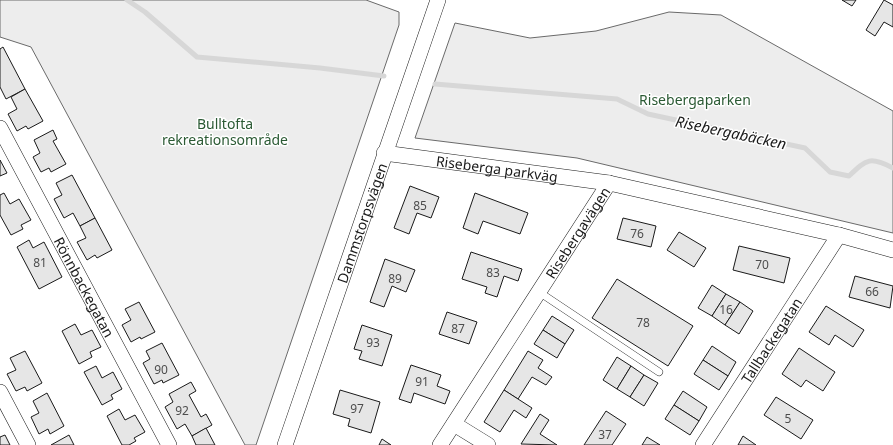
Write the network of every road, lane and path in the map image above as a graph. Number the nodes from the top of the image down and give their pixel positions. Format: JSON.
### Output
{"nodes":[{"id":1,"x":438,"y":0,"type":"edge"},
{"id":2,"x":0,"y":128,"type":"edge"},
{"id":3,"x":384,"y":153,"type":"junction"},
{"id":4,"x":609,"y":183,"type":"junction"},
{"id":5,"x":839,"y":235,"type":"junction"},
{"id":6,"x":893,"y":250,"type":"edge"},
{"id":7,"x":539,"y":292,"type":"junction"},
{"id":8,"x":659,"y":372,"type":"dead end"},
{"id":9,"x":0,"y":392,"type":"edge"},
{"id":10,"x":454,"y":424,"type":"junction"},
{"id":11,"x":28,"y":445,"type":"edge"},
{"id":12,"x":169,"y":445,"type":"edge"},
{"id":13,"x":284,"y":445,"type":"edge"},
{"id":14,"x":440,"y":445,"type":"edge"},
{"id":15,"x":488,"y":445,"type":"edge"},
{"id":16,"x":703,"y":445,"type":"edge"}],
"edges":[{"from":1,"to":3,"type":"street","name":"Dammstorpsvägen"},
{"from":2,"to":12,"type":"street","name":"Rönnbackegatan"},
{"from":3,"to":4,"type":"street","name":"Riseberga parkväg"},
{"from":3,"to":13,"type":"street","name":"Dammstorpsvägen"},
{"from":4,"to":5,"type":"street","name":"Risebergavägen"},
{"from":4,"to":7,"type":"street","name":"Risebergavägen"},
{"from":5,"to":6,"type":"street","name":"Risebergavägen"},
{"from":5,"to":16,"type":"street","name":"Tallbackegatan"},
{"from":7,"to":8,"type":"lane"},
{"from":7,"to":10,"type":"street","name":"Risebergavägen"},
{"from":9,"to":11,"type":"street"},
{"from":10,"to":14,"type":"street","name":"Risebergavägen"},
{"from":10,"to":15,"type":"street"}]}
